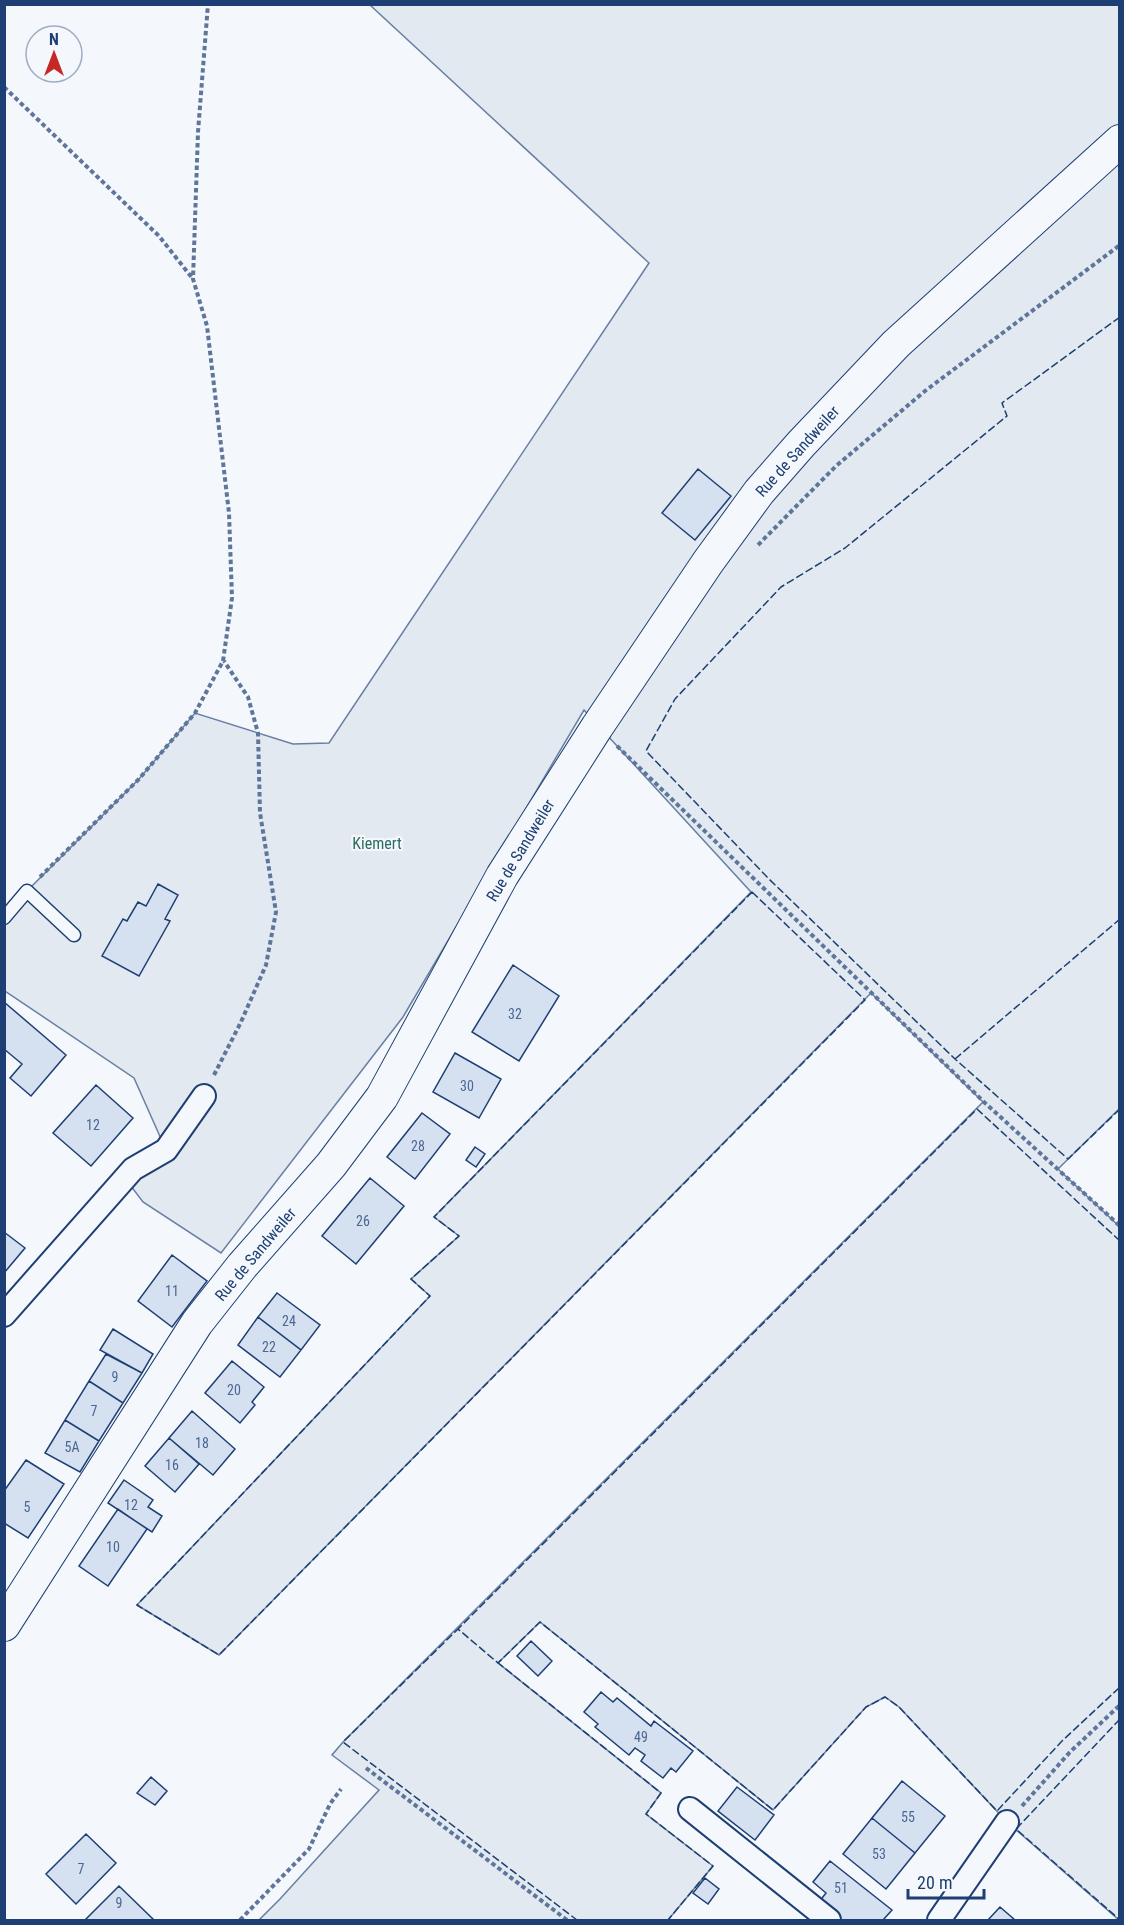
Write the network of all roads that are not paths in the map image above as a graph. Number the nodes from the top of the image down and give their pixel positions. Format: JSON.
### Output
{"nodes":[{"id":1,"x":1119,"y":141,"type":"edge"},
{"id":2,"x":4,"y":918,"type":"edge"},
{"id":3,"x":75,"y":935,"type":"dead end"},
{"id":4,"x":204,"y":1096,"type":"road end"},
{"id":5,"x":4,"y":1315,"type":"edge"},
{"id":6,"x":4,"y":1625,"type":"edge"},
{"id":7,"x":690,"y":1809,"type":"dead end"},
{"id":8,"x":1007,"y":1822,"type":"road end"},
{"id":9,"x":829,"y":1920,"type":"edge"},
{"id":10,"x":939,"y":1920,"type":"edge"}],
"edges":[{"from":1,"to":6,"type":"main road","name":"Rue de Sandweiler"},
{"from":2,"to":3,"type":"lane"},
{"from":4,"to":5,"type":"street"},
{"from":7,"to":9,"type":"street"},
{"from":8,"to":10,"type":"street"}]}
